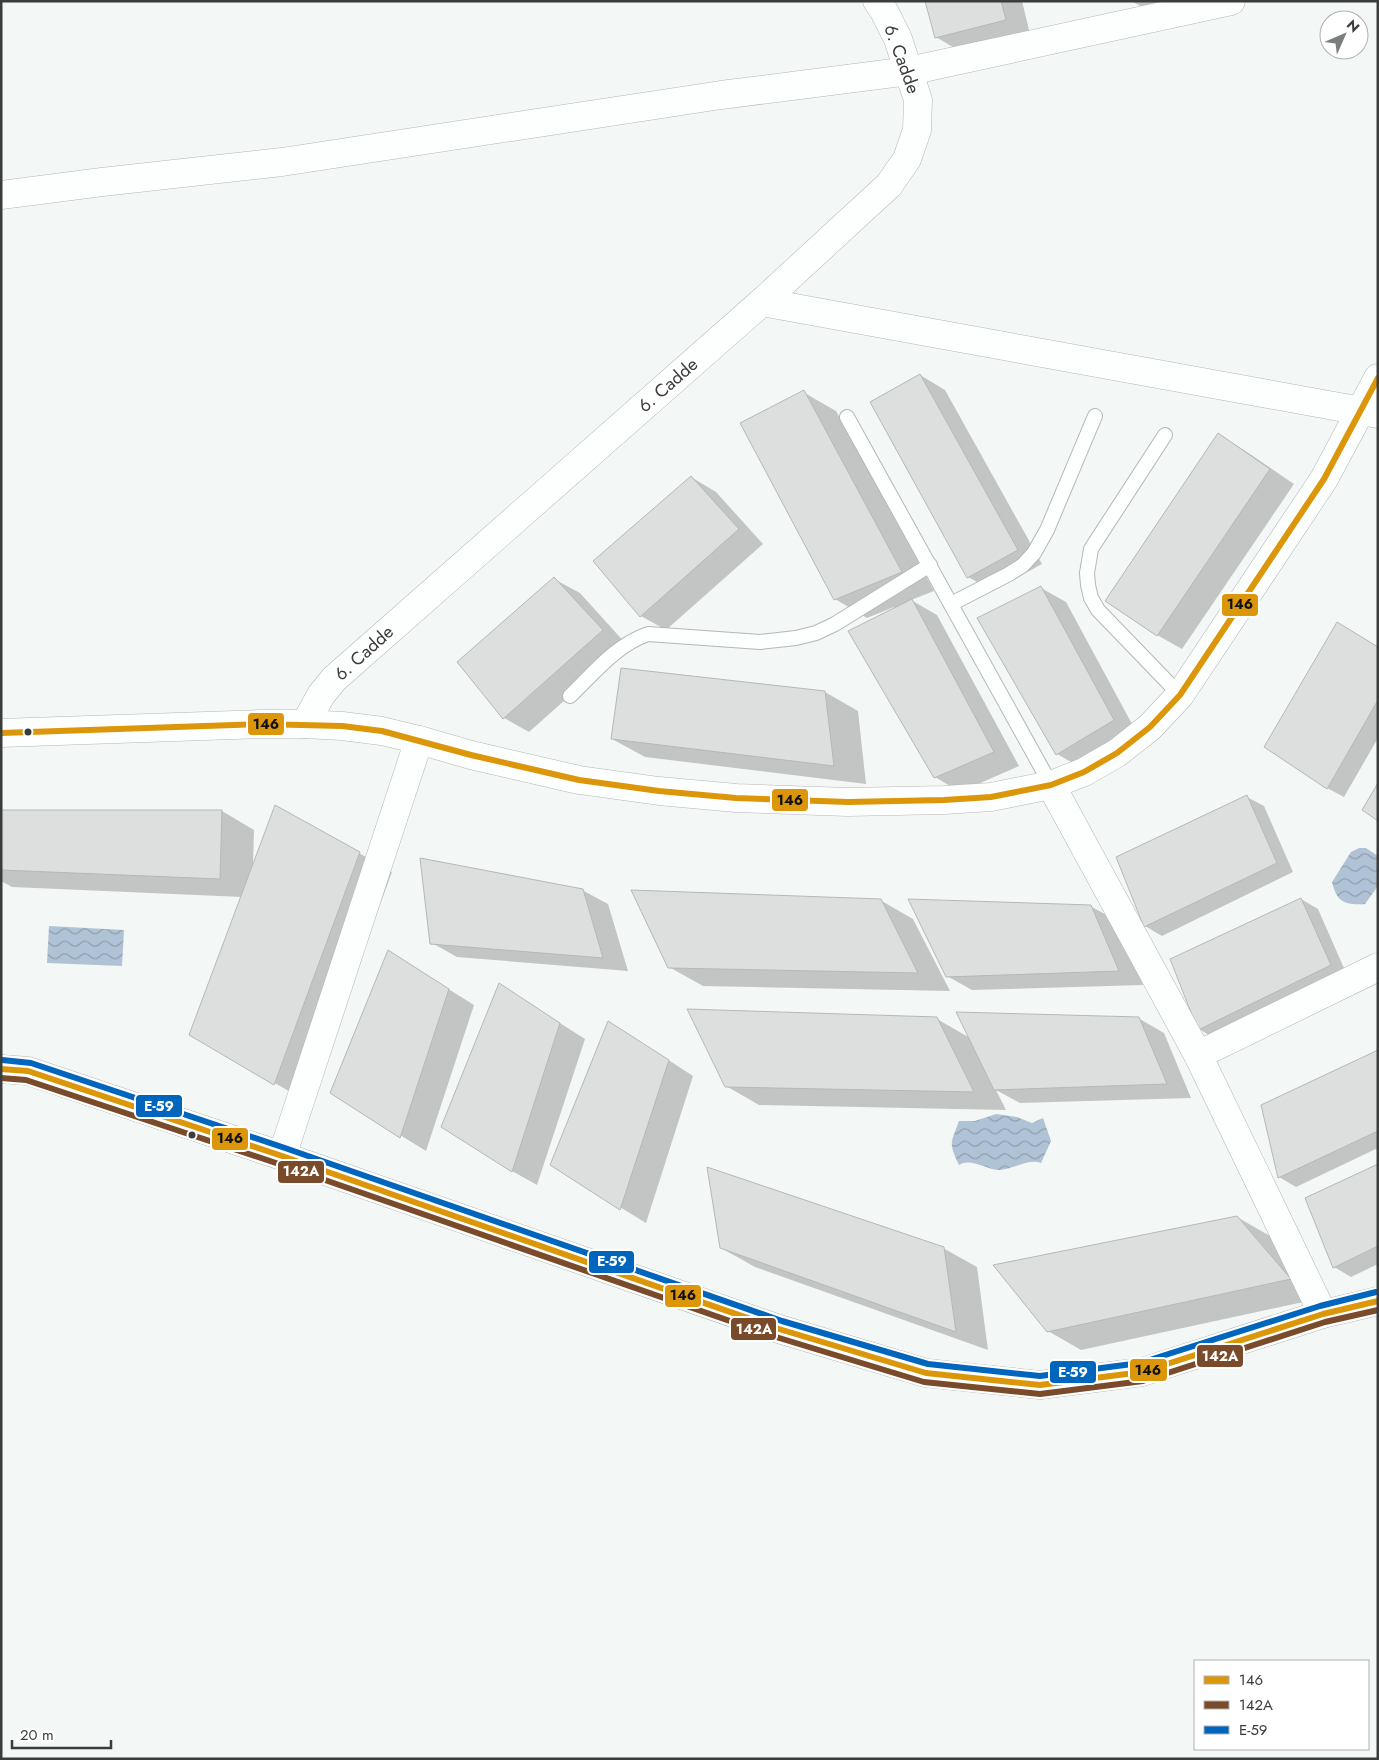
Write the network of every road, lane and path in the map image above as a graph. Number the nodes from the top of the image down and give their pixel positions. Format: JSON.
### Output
{"nodes":[{"id":1,"x":877,"y":1,"type":"edge"},
{"id":2,"x":1231,"y":1,"type":"edge"},
{"id":3,"x":910,"y":72,"type":"junction"},
{"id":4,"x":1,"y":195,"type":"edge"},
{"id":5,"x":762,"y":302,"type":"junction"},
{"id":6,"x":1378,"y":378,"type":"edge"},
{"id":7,"x":1370,"y":412,"type":"edge"},
{"id":8,"x":1095,"y":416,"type":"dead end"},
{"id":9,"x":847,"y":417,"type":"dead end"},
{"id":10,"x":1166,"y":435,"type":"dead end"},
{"id":11,"x":930,"y":565,"type":"junction"},
{"id":12,"x":951,"y":604,"type":"junction"},
{"id":13,"x":1180,"y":695,"type":"junction"},
{"id":14,"x":570,"y":696,"type":"dead end"},
{"id":15,"x":305,"y":724,"type":"junction"},
{"id":16,"x":1,"y":733,"type":"edge"},
{"id":17,"x":419,"y":740,"type":"junction"},
{"id":18,"x":1052,"y":785,"type":"junction"},
{"id":19,"x":1378,"y":967,"type":"edge"},
{"id":20,"x":1198,"y":1055,"type":"junction"},
{"id":21,"x":1,"y":1069,"type":"edge"},
{"id":22,"x":282,"y":1156,"type":"junction"},
{"id":23,"x":1378,"y":1301,"type":"edge"},
{"id":24,"x":1323,"y":1314,"type":"junction"}],
"edges":[{"from":1,"to":3,"type":"street","name":"6. Cadde"},
{"from":2,"to":3,"type":"street"},
{"from":3,"to":4,"type":"street"},
{"from":3,"to":5,"type":"street","name":"6. Cadde"},
{"from":5,"to":7,"type":"street"},
{"from":5,"to":15,"type":"street","name":"6. Cadde"},
{"from":6,"to":7,"type":"street"},
{"from":7,"to":13,"type":"street"},
{"from":8,"to":12,"type":"lane"},
{"from":9,"to":11,"type":"lane"},
{"from":10,"to":13,"type":"lane"},
{"from":11,"to":12,"type":"lane"},
{"from":11,"to":14,"type":"lane"},
{"from":12,"to":18,"type":"lane"},
{"from":13,"to":18,"type":"street"},
{"from":15,"to":16,"type":"street"},
{"from":15,"to":17,"type":"street"},
{"from":17,"to":18,"type":"street"},
{"from":17,"to":22,"type":"street"},
{"from":18,"to":20,"type":"street"},
{"from":19,"to":20,"type":"street"},
{"from":20,"to":24,"type":"street"},
{"from":21,"to":22,"type":"street"},
{"from":22,"to":24,"type":"street"},
{"from":23,"to":24,"type":"street"}]}
